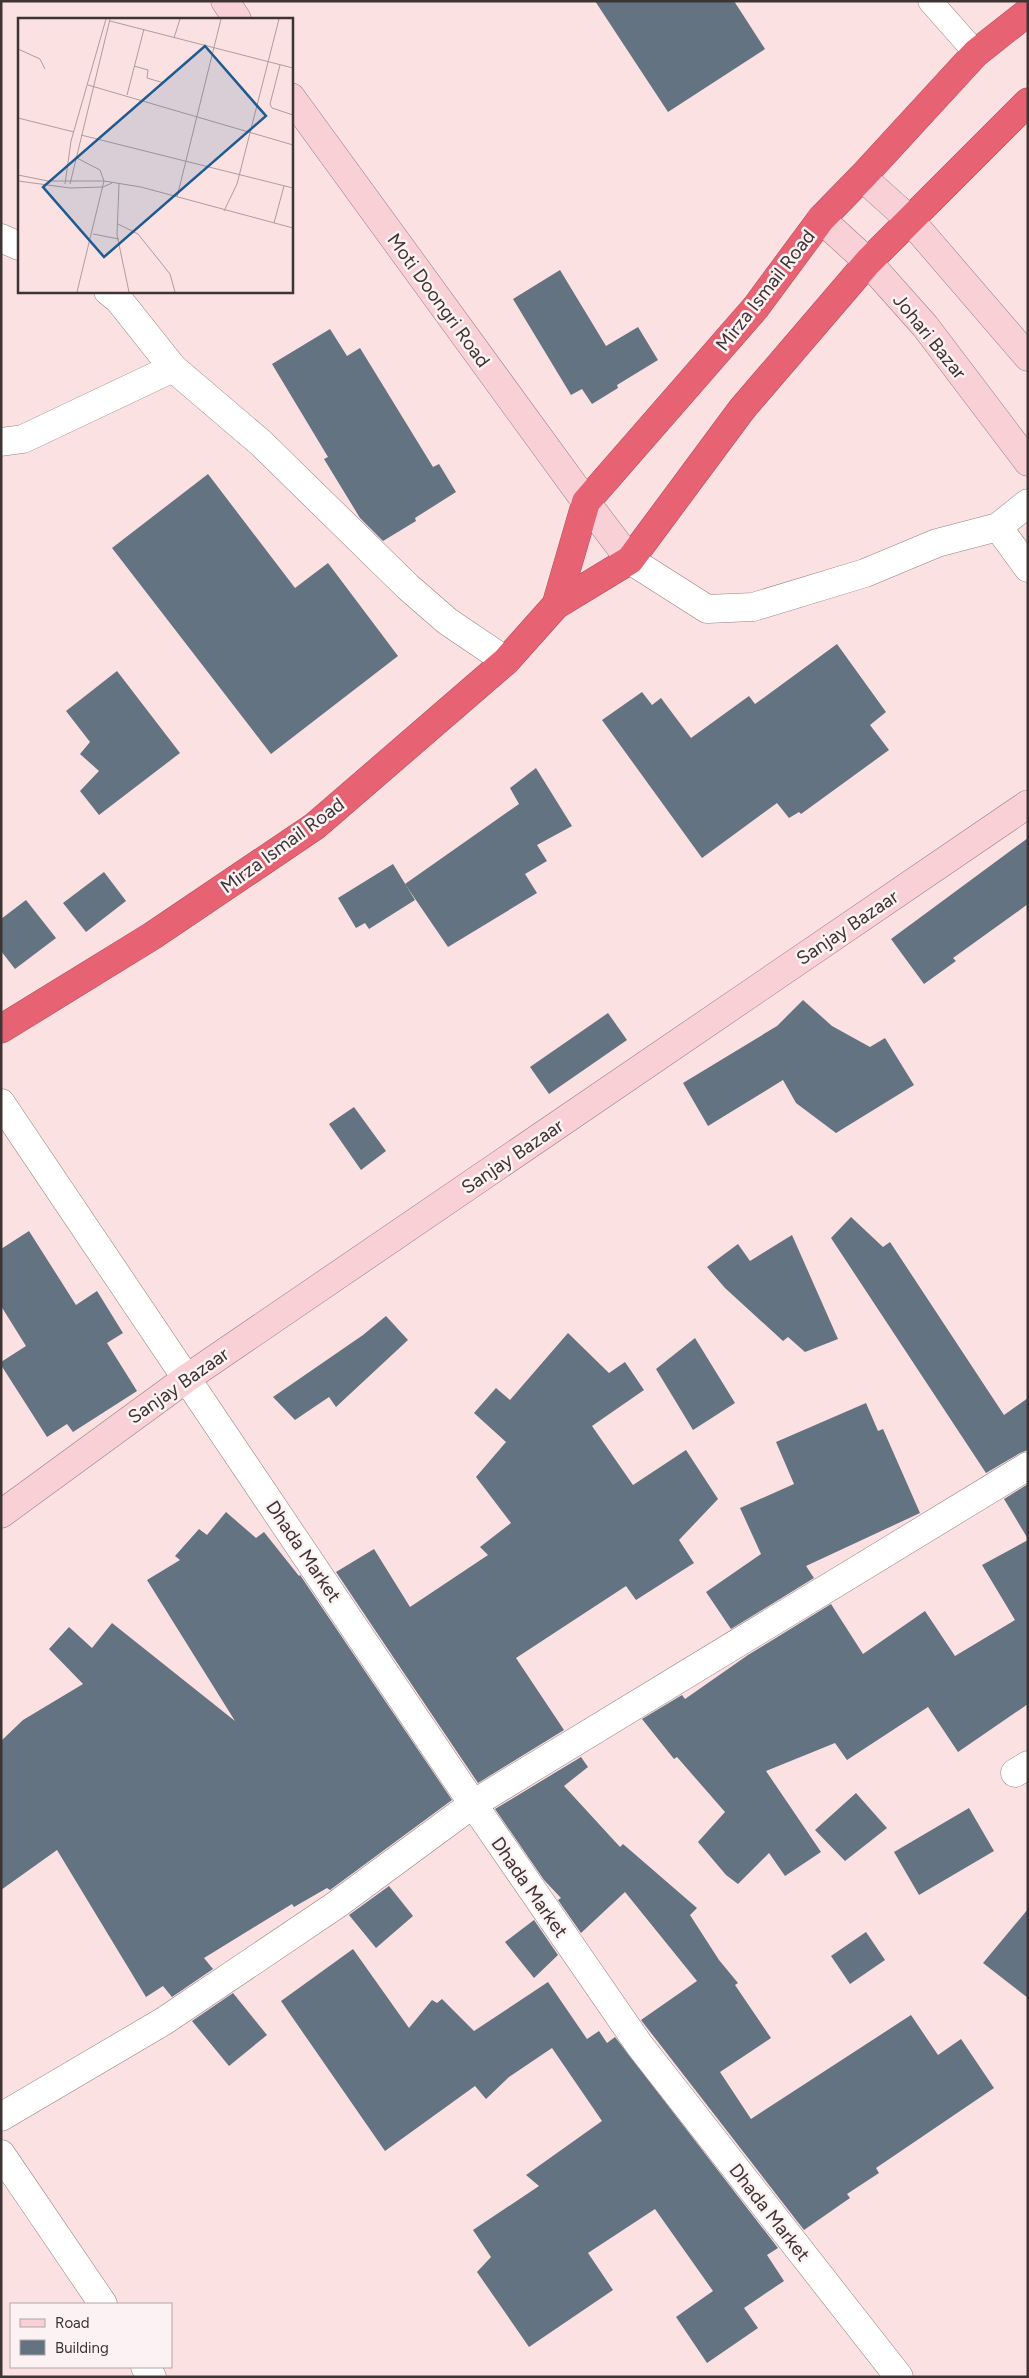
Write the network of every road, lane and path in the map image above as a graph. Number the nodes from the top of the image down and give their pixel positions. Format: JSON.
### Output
{"nodes":[{"id":1,"x":225,"y":1,"type":"edge"},
{"id":2,"x":930,"y":1,"type":"edge"},
{"id":3,"x":1028,"y":12,"type":"edge"},
{"id":4,"x":236,"y":18,"type":"edge"},
{"id":5,"x":976,"y":53,"type":"junction"},
{"id":6,"x":292,"y":98,"type":"edge"},
{"id":7,"x":1028,"y":102,"type":"edge"},
{"id":8,"x":862,"y":177,"type":"junction"},
{"id":9,"x":821,"y":219,"type":"junction"},
{"id":10,"x":910,"y":220,"type":"junction"},
{"id":11,"x":1,"y":238,"type":"edge"},
{"id":12,"x":18,"y":246,"type":"edge"},
{"id":13,"x":868,"y":262,"type":"junction"},
{"id":14,"x":109,"y":292,"type":"edge"},
{"id":15,"x":1028,"y":356,"type":"edge"},
{"id":16,"x":173,"y":368,"type":"junction"},
{"id":17,"x":1,"y":442,"type":"edge"},
{"id":18,"x":1028,"y":462,"type":"edge"},
{"id":19,"x":586,"y":502,"type":"junction"},
{"id":20,"x":1028,"y":502,"type":"edge"},
{"id":21,"x":998,"y":527,"type":"junction"},
{"id":22,"x":630,"y":560,"type":"junction"},
{"id":23,"x":1028,"y":568,"type":"edge"},
{"id":24,"x":556,"y":604,"type":"junction"},
{"id":25,"x":506,"y":661,"type":"junction"},
{"id":26,"x":1028,"y":804,"type":"edge"},
{"id":27,"x":1,"y":1029,"type":"edge"},
{"id":28,"x":1,"y":1103,"type":"edge"},
{"id":29,"x":187,"y":1378,"type":"junction"},
{"id":30,"x":1028,"y":1466,"type":"edge"},
{"id":31,"x":1,"y":1514,"type":"edge"},
{"id":32,"x":473,"y":1804,"type":"junction"},
{"id":33,"x":1,"y":2117,"type":"edge"},
{"id":34,"x":1,"y":2154,"type":"edge"},
{"id":35,"x":102,"y":2303,"type":"edge"},
{"id":36,"x":899,"y":2377,"type":"edge"}],
"edges":[{"from":1,"to":4,"type":"street"},
{"from":2,"to":5,"type":"lane"},
{"from":3,"to":5,"type":"highway","name":"Mirza Ismail Road"},
{"from":5,"to":8,"type":"highway","name":"Mirza Ismail Road"},
{"from":6,"to":19,"type":"street","name":"Moti Doongri Road"},
{"from":7,"to":10,"type":"highway","name":"Mirza Ismail Road"},
{"from":8,"to":9,"type":"highway","name":"Mirza Ismail Road"},
{"from":8,"to":10,"type":"street"},
{"from":9,"to":13,"type":"street","name":"Johari Bazar"},
{"from":9,"to":19,"type":"highway","name":"Mirza Ismail Road"},
{"from":10,"to":13,"type":"highway","name":"Mirza Ismail Road"},
{"from":10,"to":15,"type":"street"},
{"from":11,"to":12,"type":"street"},
{"from":13,"to":18,"type":"street","name":"Johari Bazar"},
{"from":13,"to":22,"type":"highway","name":"Mirza Ismail Road"},
{"from":14,"to":16,"type":"street"},
{"from":16,"to":17,"type":"street"},
{"from":16,"to":25,"type":"street"},
{"from":19,"to":22,"type":"street","name":"Moti Doongri Road"},
{"from":19,"to":24,"type":"highway","name":"Mirza Ismail Road"},
{"from":20,"to":21,"type":"street"},
{"from":21,"to":22,"type":"street"},
{"from":21,"to":23,"type":"street"},
{"from":22,"to":24,"type":"highway","name":"Mirza Ismail Road"},
{"from":24,"to":25,"type":"highway","name":"Mirza Ismail Road"},
{"from":25,"to":27,"type":"highway","name":"Mirza Ismail Road"},
{"from":26,"to":29,"type":"street","name":"Sanjay Bazaar"},
{"from":28,"to":29,"type":"street","name":"Dhada Market"},
{"from":29,"to":31,"type":"street","name":"Sanjay Bazaar"},
{"from":29,"to":32,"type":"street","name":"Dhada Market"},
{"from":30,"to":32,"type":"street"},
{"from":32,"to":33,"type":"street"},
{"from":32,"to":36,"type":"street","name":"Dhada Market"},
{"from":34,"to":35,"type":"street"}]}
